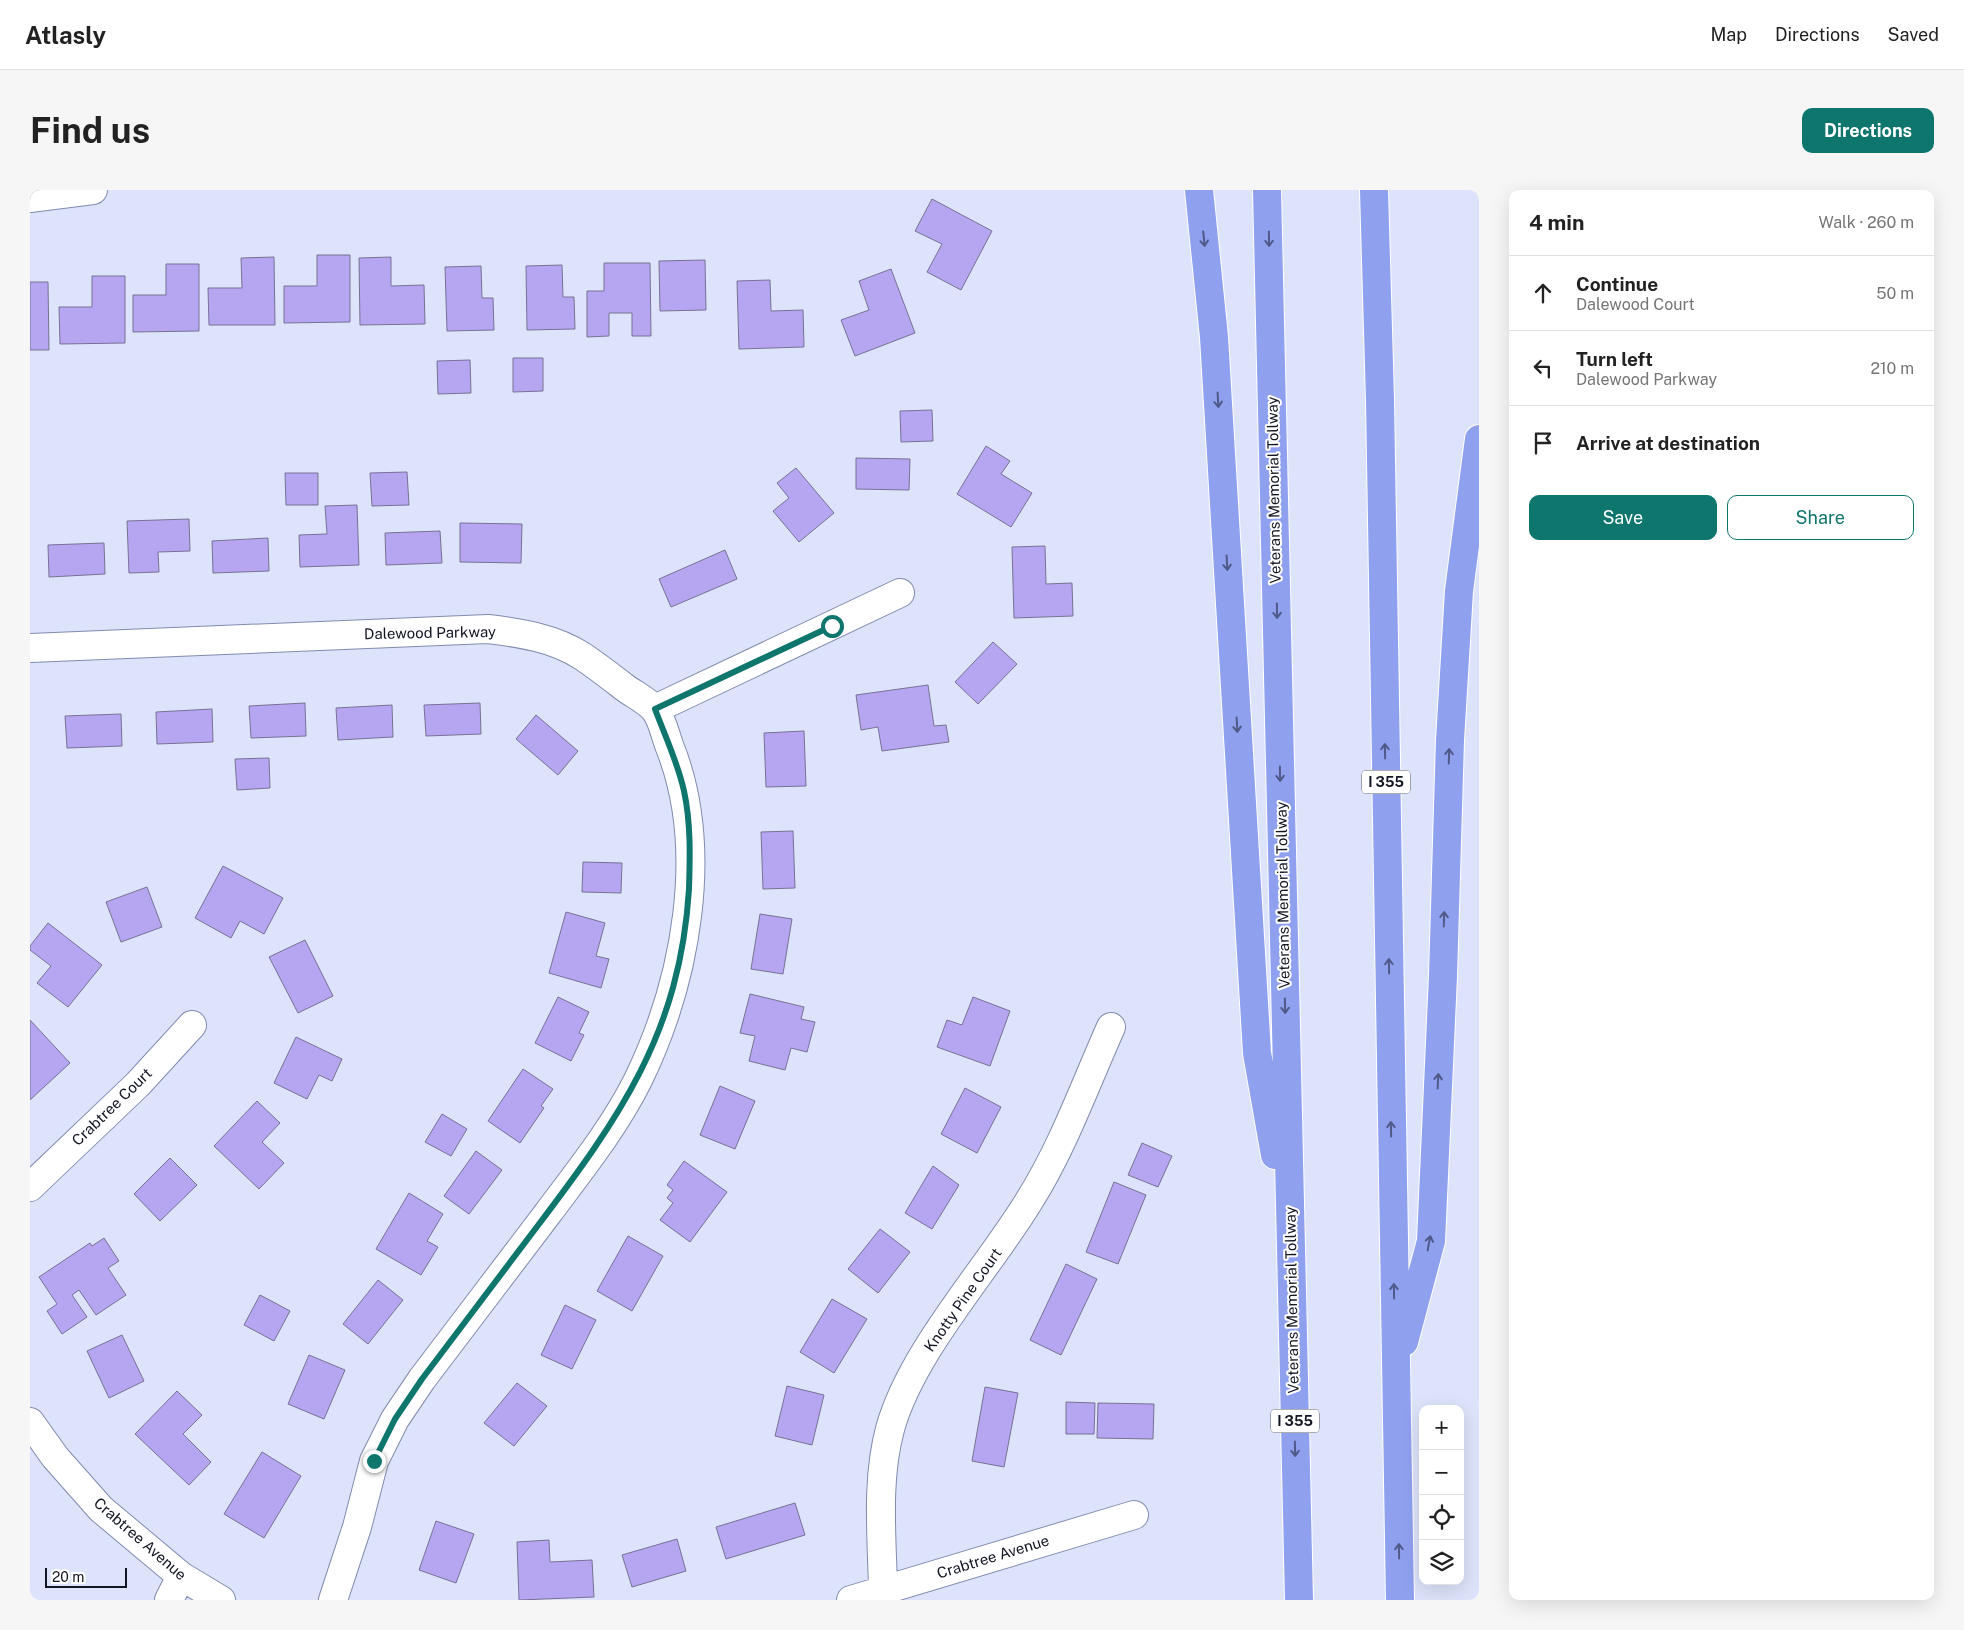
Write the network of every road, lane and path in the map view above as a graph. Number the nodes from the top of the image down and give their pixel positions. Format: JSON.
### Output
{"nodes":[{"id":1,"x":93,"y":190,"type":"edge"},
{"id":2,"x":1199,"y":190,"type":"edge"},
{"id":3,"x":1268,"y":190,"type":"edge"},
{"id":4,"x":1374,"y":190,"type":"edge"},
{"id":5,"x":30,"y":198,"type":"edge"},
{"id":6,"x":1479,"y":439,"type":"edge"},
{"id":7,"x":900,"y":593,"type":"dead end"},
{"id":8,"x":30,"y":648,"type":"edge"},
{"id":9,"x":655,"y":709,"type":"junction"},
{"id":10,"x":192,"y":1025,"type":"dead end"},
{"id":11,"x":1111,"y":1027,"type":"dead end"},
{"id":12,"x":30,"y":1187,"type":"edge"},
{"id":13,"x":1290,"y":1243,"type":"junction"},
{"id":14,"x":1395,"y":1375,"type":"junction"},
{"id":15,"x":30,"y":1422,"type":"edge"},
{"id":16,"x":1134,"y":1515,"type":"dead end"},
{"id":17,"x":175,"y":1588,"type":"edge"},
{"id":18,"x":882,"y":1590,"type":"junction"},
{"id":19,"x":221,"y":1600,"type":"edge"},
{"id":20,"x":332,"y":1600,"type":"edge"},
{"id":21,"x":851,"y":1600,"type":"edge"},
{"id":22,"x":1299,"y":1600,"type":"edge"},
{"id":23,"x":1400,"y":1600,"type":"edge"}],
"edges":[{"from":1,"to":5,"type":"street"},
{"from":2,"to":13,"type":"highway","one_way":true},
{"from":3,"to":13,"type":"highway","name":"Veterans Memorial Tollway","number":"I 355","one_way":true},
{"from":14,"to":4,"type":"highway","number":"I 355","one_way":true},
{"from":14,"to":6,"type":"highway","one_way":true},
{"from":7,"to":9,"type":"street"},
{"from":8,"to":9,"type":"street","name":"Dalewood Parkway"},
{"from":9,"to":20,"type":"street"},
{"from":10,"to":12,"type":"street","name":"Crabtree Court"},
{"from":11,"to":18,"type":"street","name":"Knotty Pine Court"},
{"from":13,"to":22,"type":"highway","name":"Veterans Memorial Tollway","number":"I 355","one_way":true},
{"from":23,"to":14,"type":"highway","number":"I 355","one_way":true},
{"from":15,"to":17,"type":"street","name":"Crabtree Avenue"},
{"from":16,"to":18,"type":"street","name":"Crabtree Avenue"},
{"from":17,"to":19,"type":"street","name":"Crabtree Avenue"},
{"from":18,"to":21,"type":"street","name":"Crabtree Avenue"}]}
